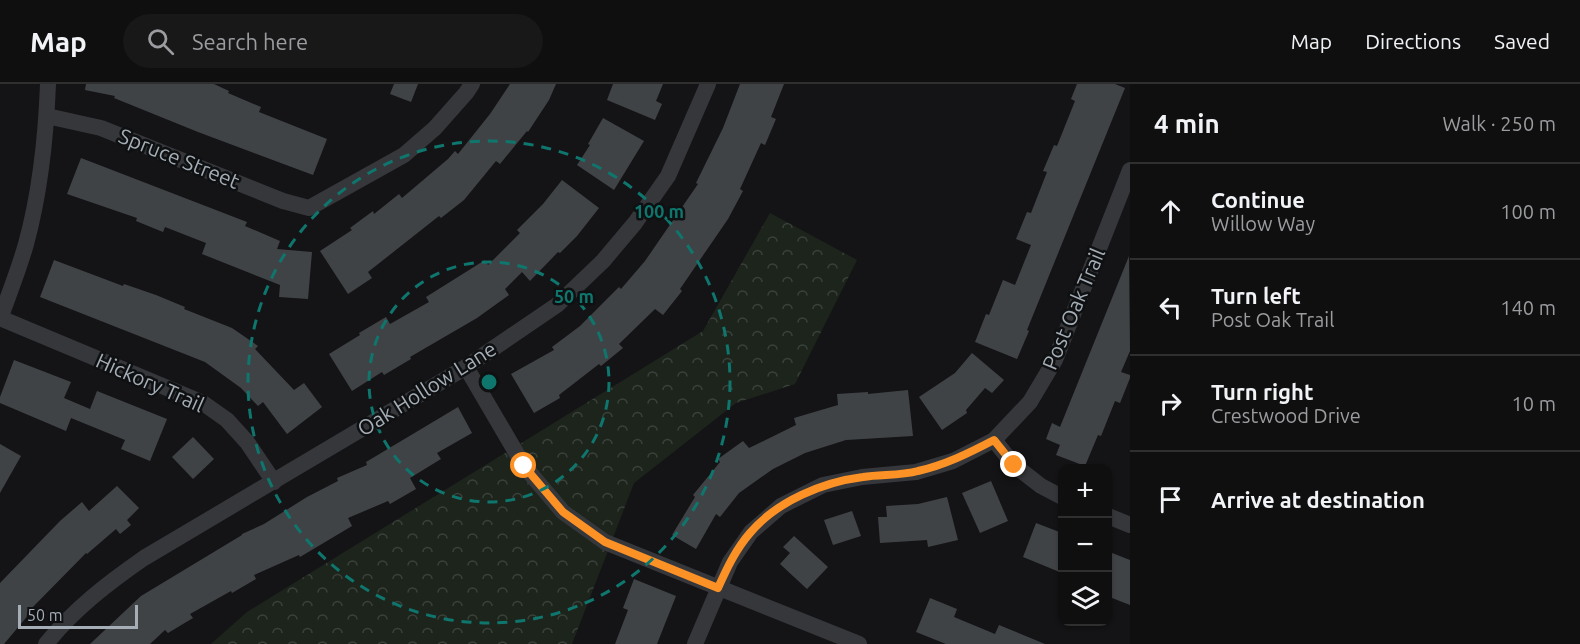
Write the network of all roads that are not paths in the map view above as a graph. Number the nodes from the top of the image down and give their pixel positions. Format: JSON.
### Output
{"nodes":[{"id":1,"x":48,"y":84,"type":"edge"},
{"id":2,"x":472,"y":84,"type":"edge"},
{"id":3,"x":708,"y":84,"type":"edge"},
{"id":4,"x":47,"y":117,"type":"junction"},
{"id":5,"x":1130,"y":170,"type":"edge"},
{"id":6,"x":0,"y":318,"type":"edge"},
{"id":7,"x":466,"y":367,"type":"junction"},
{"id":8,"x":994,"y":440,"type":"junction"},
{"id":9,"x":274,"y":482,"type":"junction"},
{"id":10,"x":1058,"y":495,"type":"edge"},
{"id":11,"x":1112,"y":518,"type":"edge"},
{"id":12,"x":1130,"y":525,"type":"edge"},
{"id":13,"x":718,"y":588,"type":"junction"},
{"id":14,"x":46,"y":644,"type":"edge"},
{"id":15,"x":695,"y":644,"type":"edge"},
{"id":16,"x":859,"y":644,"type":"edge"}],
"edges":[{"from":1,"to":4,"type":"street"},
{"from":2,"to":4,"type":"street","name":"Spruce Street"},
{"from":3,"to":7,"type":"street","name":"Oak Hollow Lane"},
{"from":4,"to":6,"type":"street"},
{"from":5,"to":8,"type":"street","name":"Post Oak Trail"},
{"from":6,"to":9,"type":"street","name":"Hickory Trail"},
{"from":7,"to":9,"type":"street","name":"Oak Hollow Lane"},
{"from":7,"to":13,"type":"street"},
{"from":8,"to":10,"type":"street"},
{"from":8,"to":13,"type":"street","name":"Post Oak Trail"},
{"from":9,"to":14,"type":"street","name":"Oak Hollow Lane"},
{"from":11,"to":12,"type":"street"},
{"from":13,"to":15,"type":"street","name":"Post Oak Trail"},
{"from":13,"to":16,"type":"street"}]}
